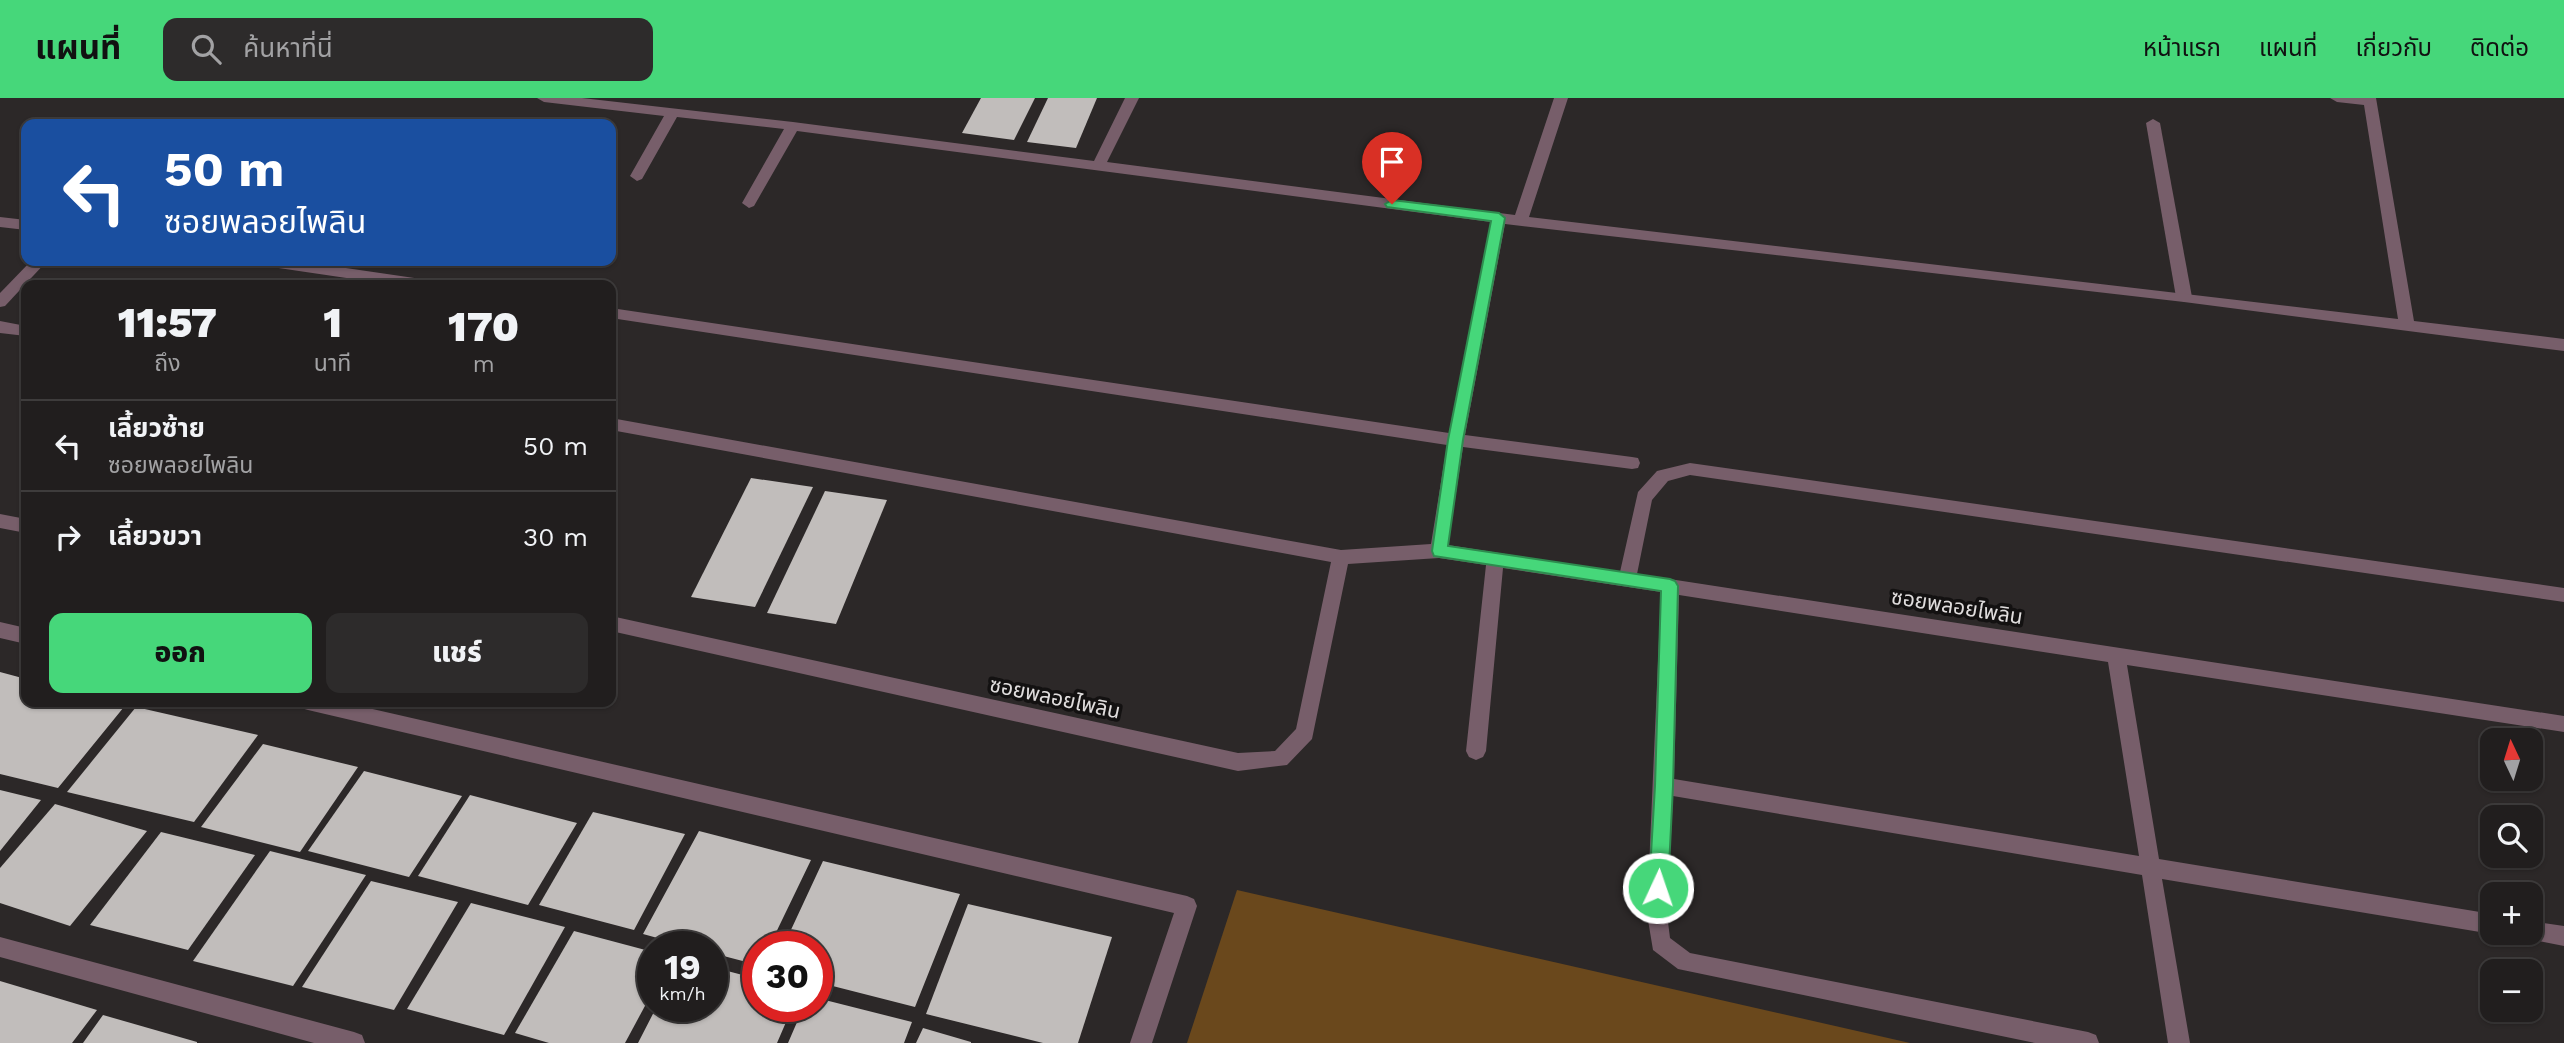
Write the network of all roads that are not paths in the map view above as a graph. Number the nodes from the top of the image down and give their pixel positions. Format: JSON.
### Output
{"nodes":[{"id":1,"x":544,"y":98,"type":"edge"},
{"id":2,"x":1132,"y":98,"type":"edge"},
{"id":3,"x":1561,"y":98,"type":"edge"},
{"id":4,"x":2337,"y":98,"type":"edge"},
{"id":5,"x":2370,"y":100,"type":"edge"},
{"id":6,"x":672,"y":114,"type":"junction"},
{"id":7,"x":2153,"y":123,"type":"dead end"},
{"id":8,"x":793,"y":126,"type":"junction"},
{"id":9,"x":1098,"y":167,"type":"junction"},
{"id":10,"x":637,"y":176,"type":"dead end"},
{"id":11,"x":749,"y":203,"type":"dead end"},
{"id":12,"x":1499,"y":218,"type":"junction"},
{"id":13,"x":1520,"y":221,"type":"junction"},
{"id":14,"x":0,"y":222,"type":"edge"},
{"id":15,"x":21,"y":224,"type":"edge"},
{"id":16,"x":35,"y":266,"type":"edge"},
{"id":17,"x":299,"y":266,"type":"edge"},
{"id":18,"x":21,"y":280,"type":"edge"},
{"id":19,"x":21,"y":280,"type":"edge"},
{"id":20,"x":394,"y":280,"type":"edge"},
{"id":21,"x":2184,"y":297,"type":"junction"},
{"id":22,"x":0,"y":302,"type":"edge"},
{"id":23,"x":616,"y":314,"type":"edge"},
{"id":24,"x":2407,"y":325,"type":"junction"},
{"id":25,"x":0,"y":327,"type":"edge"},
{"id":26,"x":21,"y":330,"type":"edge"},
{"id":27,"x":2564,"y":345,"type":"edge"},
{"id":28,"x":616,"y":425,"type":"edge"},
{"id":29,"x":1456,"y":440,"type":"junction"},
{"id":30,"x":1632,"y":463,"type":"dead end"},
{"id":31,"x":0,"y":521,"type":"edge"},
{"id":32,"x":21,"y":525,"type":"edge"},
{"id":33,"x":1440,"y":551,"type":"junction"},
{"id":34,"x":1341,"y":557,"type":"junction"},
{"id":35,"x":1495,"y":560,"type":"junction"},
{"id":36,"x":1627,"y":580,"type":"junction"},
{"id":37,"x":1670,"y":586,"type":"junction"},
{"id":38,"x":2564,"y":595,"type":"edge"},
{"id":39,"x":616,"y":625,"type":"edge"},
{"id":40,"x":0,"y":630,"type":"edge"},
{"id":41,"x":21,"y":635,"type":"edge"},
{"id":42,"x":2116,"y":655,"type":"junction"},
{"id":43,"x":330,"y":707,"type":"edge"},
{"id":44,"x":2564,"y":724,"type":"edge"},
{"id":45,"x":1476,"y":751,"type":"dead end"},
{"id":46,"x":1664,"y":786,"type":"junction"},
{"id":47,"x":2152,"y":869,"type":"junction"},
{"id":48,"x":2480,"y":922,"type":"edge"},
{"id":49,"x":2543,"y":933,"type":"edge"},
{"id":50,"x":2564,"y":936,"type":"edge"},
{"id":51,"x":0,"y":947,"type":"edge"},
{"id":52,"x":354,"y":1043,"type":"edge"},
{"id":53,"x":1141,"y":1043,"type":"edge"},
{"id":54,"x":2088,"y":1043,"type":"edge"},
{"id":55,"x":2179,"y":1043,"type":"edge"}],
"edges":[{"from":1,"to":6,"type":"street"},
{"from":2,"to":9,"type":"street"},
{"from":3,"to":13,"type":"street"},
{"from":4,"to":5,"type":"street"},
{"from":5,"to":24,"type":"street"},
{"from":6,"to":8,"type":"street"},
{"from":6,"to":10,"type":"street"},
{"from":7,"to":21,"type":"street"},
{"from":8,"to":9,"type":"street"},
{"from":8,"to":11,"type":"street"},
{"from":9,"to":12,"type":"street"},
{"from":12,"to":13,"type":"street"},
{"from":12,"to":29,"type":"street"},
{"from":13,"to":21,"type":"street"},
{"from":14,"to":15,"type":"street"},
{"from":16,"to":19,"type":"street"},
{"from":17,"to":20,"type":"street"},
{"from":18,"to":22,"type":"street"},
{"from":21,"to":24,"type":"street"},
{"from":23,"to":29,"type":"street"},
{"from":24,"to":27,"type":"street"},
{"from":25,"to":26,"type":"street"},
{"from":28,"to":34,"type":"street","name":"ซอยพลอยไพลิน"},
{"from":29,"to":30,"type":"street"},
{"from":29,"to":33,"type":"street"},
{"from":31,"to":32,"type":"street"},
{"from":33,"to":34,"type":"street","name":"ซอยพลอยไพลิน"},
{"from":33,"to":35,"type":"street","name":"ซอยพลอยไพลิน"},
{"from":34,"to":39,"type":"street","name":"ซอยพลอยไพลิน"},
{"from":35,"to":36,"type":"street","name":"ซอยพลอยไพลิน"},
{"from":35,"to":45,"type":"street"},
{"from":36,"to":37,"type":"street","name":"ซอยพลอยไพลิน"},
{"from":36,"to":38,"type":"street"},
{"from":37,"to":42,"type":"street","name":"ซอยพลอยไพลิน"},
{"from":37,"to":46,"type":"street"},
{"from":40,"to":41,"type":"street"},
{"from":42,"to":44,"type":"street","name":"ซอยพลอยไพลิน"},
{"from":42,"to":47,"type":"street"},
{"from":43,"to":53,"type":"street"},
{"from":46,"to":47,"type":"street"},
{"from":46,"to":54,"type":"street"},
{"from":47,"to":48,"type":"street"},
{"from":47,"to":55,"type":"street"},
{"from":49,"to":50,"type":"street"},
{"from":51,"to":52,"type":"street"}]}
